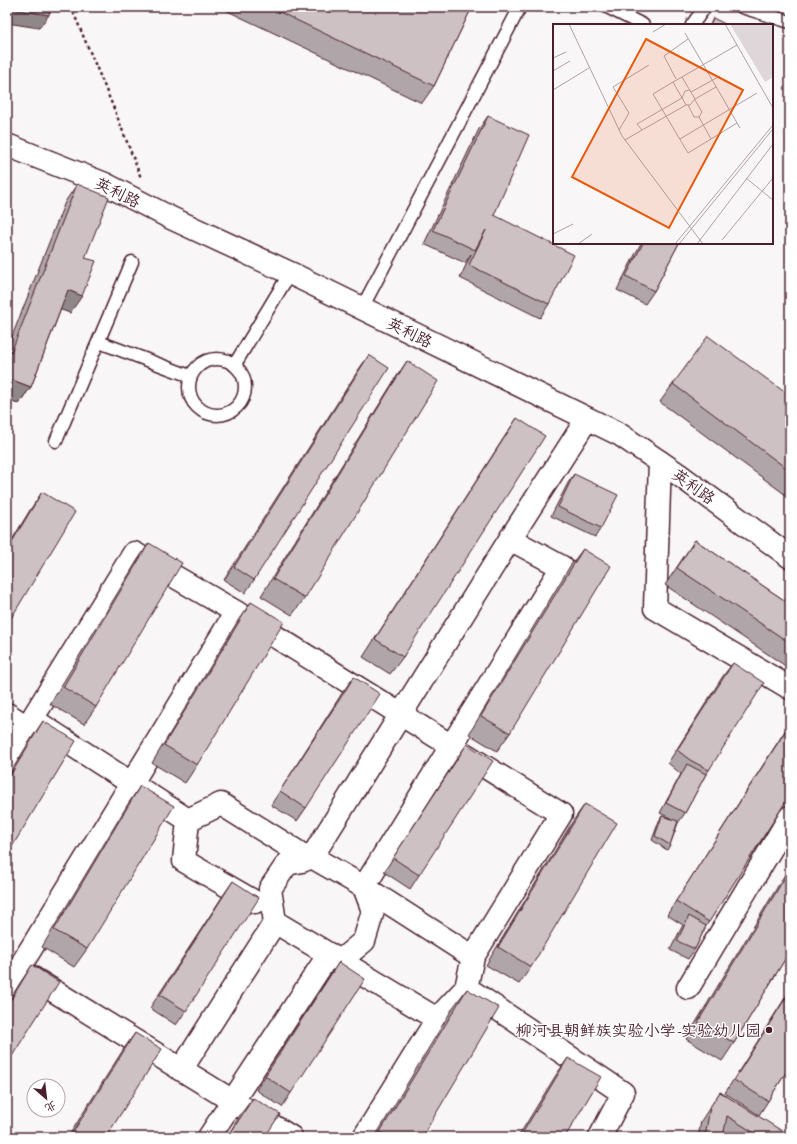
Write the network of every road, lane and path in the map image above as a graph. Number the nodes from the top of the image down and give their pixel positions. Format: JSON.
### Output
{"nodes":[{"id":1,"x":71,"y":7,"type":"edge"},
{"id":2,"x":520,"y":7,"type":"edge"},
{"id":3,"x":607,"y":7,"type":"edge"},
{"id":4,"x":705,"y":7,"type":"edge"},
{"id":5,"x":742,"y":7,"type":"edge"},
{"id":6,"x":790,"y":22,"type":"edge"},
{"id":7,"x":641,"y":24,"type":"edge"},
{"id":8,"x":693,"y":24,"type":"edge"},
{"id":9,"x":7,"y":145,"type":"edge"},
{"id":10,"x":152,"y":209,"type":"junction"},
{"id":11,"x":132,"y":262,"type":"dead end"},
{"id":12,"x":290,"y":273,"type":"junction"},
{"id":13,"x":362,"y":308,"type":"junction"},
{"id":14,"x":99,"y":342,"type":"junction"},
{"id":15,"x":235,"y":364,"type":"junction"},
{"id":16,"x":190,"y":376,"type":"junction"},
{"id":17,"x":587,"y":418,"type":"junction"},
{"id":18,"x":56,"y":441,"type":"dead end"},
{"id":19,"x":660,"y":462,"type":"junction"},
{"id":20,"x":510,"y":539,"type":"junction"},
{"id":21,"x":790,"y":557,"type":"edge"},
{"id":22,"x":236,"y":612,"type":"junction"},
{"id":23,"x":790,"y":688,"type":"edge"},
{"id":24,"x":7,"y":714,"type":"edge"},
{"id":25,"x":401,"y":715,"type":"junction"},
{"id":26,"x":29,"y":723,"type":"junction"},
{"id":27,"x":451,"y":746,"type":"junction"},
{"id":28,"x":7,"y":761,"type":"edge"},
{"id":29,"x":132,"y":783,"type":"junction"},
{"id":30,"x":790,"y":817,"type":"edge"},
{"id":31,"x":188,"y":820,"type":"junction"},
{"id":32,"x":307,"y":859,"type":"junction"},
{"id":33,"x":364,"y":887,"type":"junction"},
{"id":34,"x":274,"y":917,"type":"junction"},
{"id":35,"x":334,"y":957,"type":"junction"},
{"id":36,"x":473,"y":957,"type":"junction"},
{"id":37,"x":13,"y":966,"type":"edge"},
{"id":38,"x":7,"y":988,"type":"edge"},
{"id":39,"x":466,"y":988,"type":"junction"},
{"id":40,"x":688,"y":988,"type":"dead end"},
{"id":41,"x":437,"y":1018,"type":"junction"},
{"id":42,"x":181,"y":1070,"type":"junction"},
{"id":43,"x":232,"y":1101,"type":"junction"},
{"id":44,"x":209,"y":1137,"type":"edge"},
{"id":45,"x":291,"y":1137,"type":"edge"},
{"id":46,"x":364,"y":1137,"type":"edge"},
{"id":47,"x":600,"y":1137,"type":"edge"}],
"edges":[{"from":1,"to":10,"type":"path"},
{"from":2,"to":13,"type":"lane"},
{"from":3,"to":7,"type":"lane"},
{"from":4,"to":8,"type":"lane"},
{"from":5,"to":6,"type":"lane"},
{"from":9,"to":10,"type":"street","name":"英利路"},
{"from":10,"to":12,"type":"street","name":"英利路"},
{"from":11,"to":14,"type":"lane"},
{"from":12,"to":13,"type":"street","name":"英利路"},
{"from":12,"to":15,"type":"lane"},
{"from":13,"to":17,"type":"street","name":"英利路"},
{"from":14,"to":16,"type":"lane"},
{"from":14,"to":18,"type":"lane"},
{"from":15,"to":16,"type":"lane"},
{"from":15,"to":16,"type":"lane"},
{"from":17,"to":19,"type":"street","name":"英利路"},
{"from":17,"to":20,"type":"street"},
{"from":19,"to":21,"type":"street","name":"英利路"},
{"from":19,"to":23,"type":"street"},
{"from":20,"to":25,"type":"street"},
{"from":20,"to":27,"type":"street"},
{"from":22,"to":25,"type":"street"},
{"from":22,"to":26,"type":"street"},
{"from":22,"to":29,"type":"street"},
{"from":24,"to":26,"type":"street"},
{"from":25,"to":27,"type":"street"},
{"from":25,"to":32,"type":"street"},
{"from":26,"to":28,"type":"street"},
{"from":26,"to":29,"type":"street"},
{"from":27,"to":33,"type":"street"},
{"from":27,"to":36,"type":"street"},
{"from":29,"to":31,"type":"street"},
{"from":29,"to":37,"type":"street"},
{"from":30,"to":40,"type":"street"},
{"from":31,"to":32,"type":"street"},
{"from":31,"to":34,"type":"street"},
{"from":32,"to":33,"type":"street"},
{"from":32,"to":34,"type":"street"},
{"from":33,"to":35,"type":"street"},
{"from":33,"to":36,"type":"street"},
{"from":34,"to":35,"type":"street"},
{"from":34,"to":42,"type":"street"},
{"from":35,"to":41,"type":"street"},
{"from":35,"to":43,"type":"street"},
{"from":36,"to":39,"type":"street"},
{"from":37,"to":38,"type":"street"},
{"from":37,"to":42,"type":"street"},
{"from":39,"to":41,"type":"street"},
{"from":39,"to":47,"type":"street"},
{"from":41,"to":46,"type":"street"},
{"from":42,"to":43,"type":"street"},
{"from":43,"to":44,"type":"street"},
{"from":43,"to":45,"type":"street"}]}
